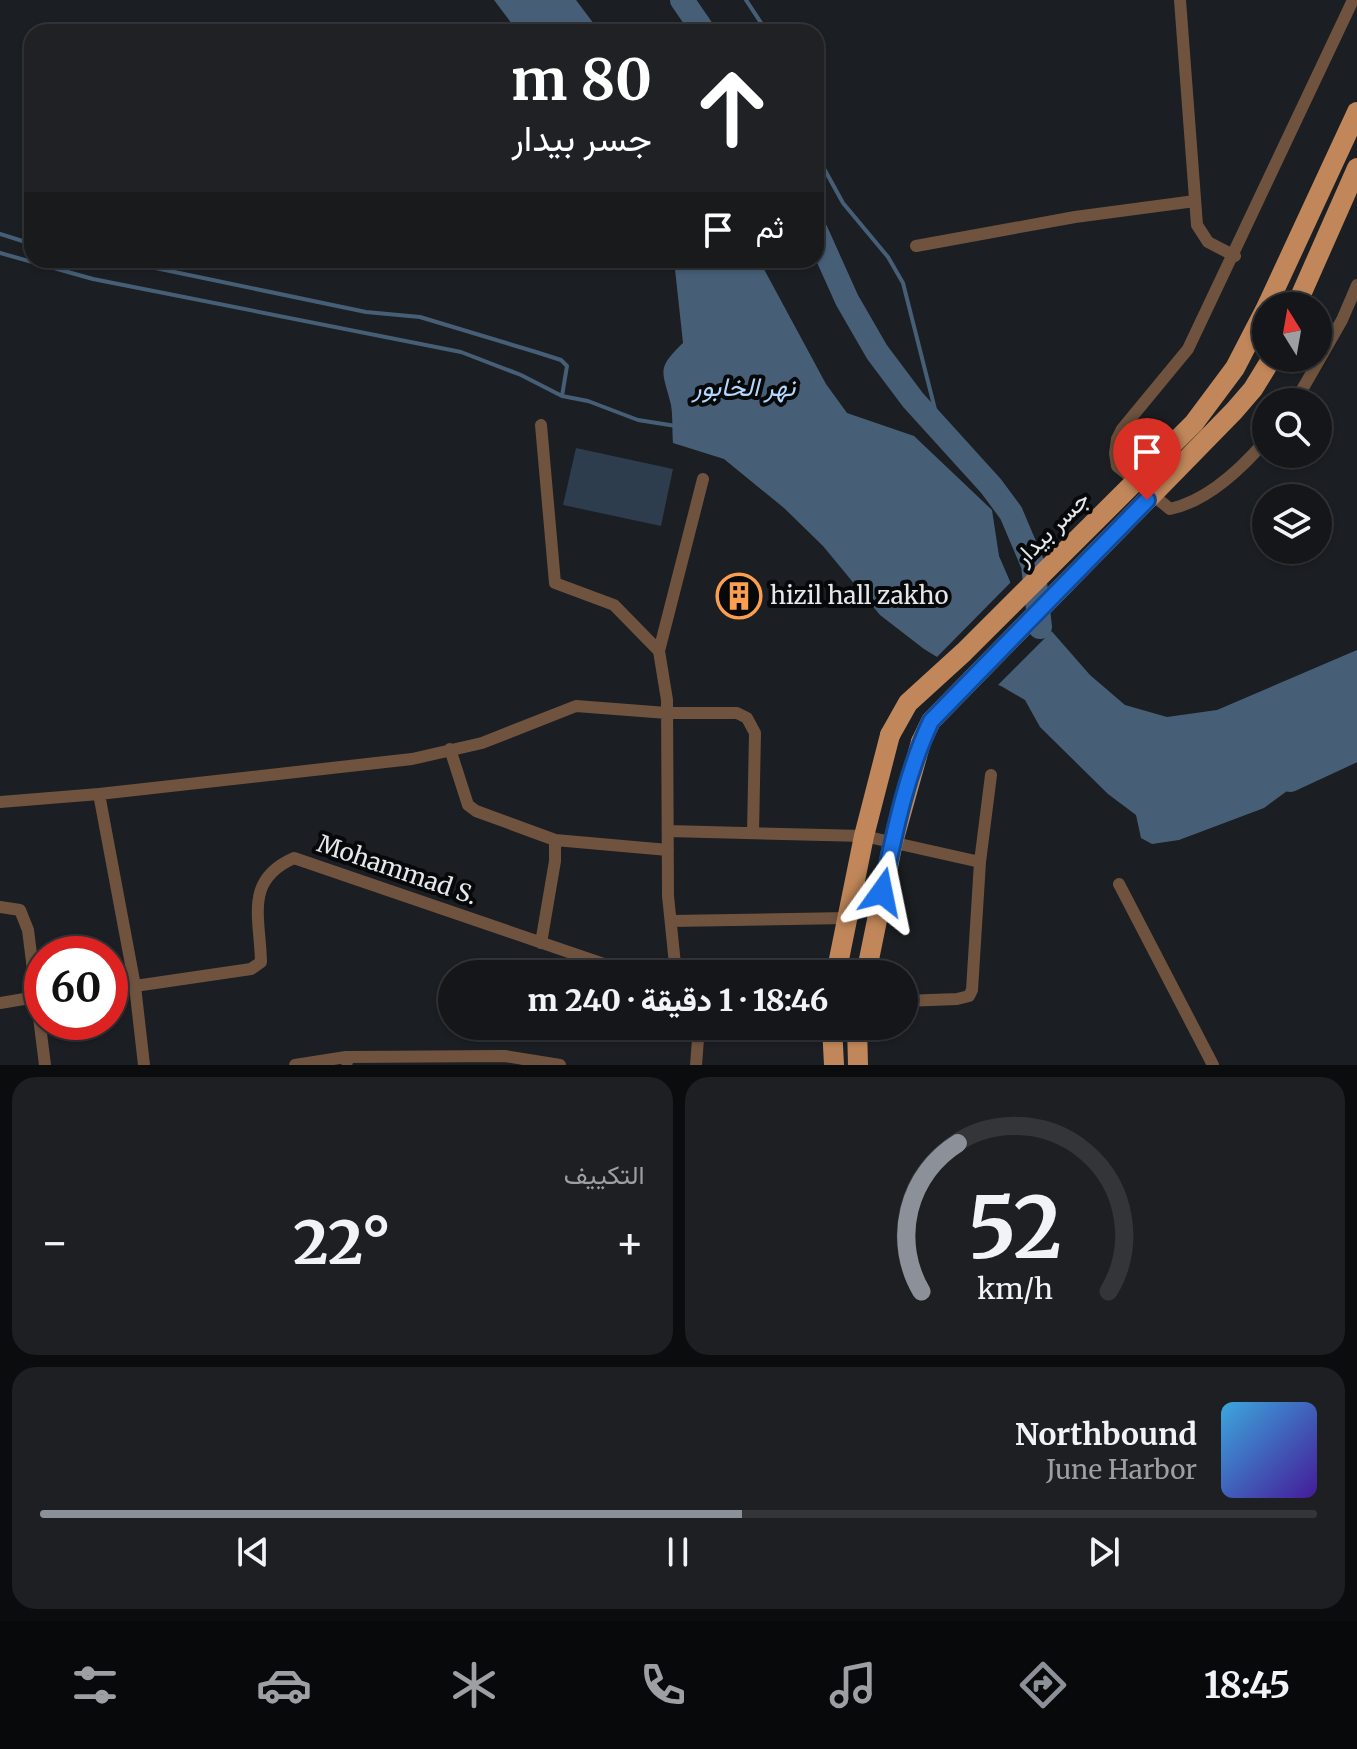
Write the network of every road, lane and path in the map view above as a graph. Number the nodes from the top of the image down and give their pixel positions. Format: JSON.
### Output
{"nodes":[{"id":1,"x":1180,"y":0,"type":"edge"},
{"id":2,"x":1353,"y":0,"type":"edge"},
{"id":3,"x":1357,"y":112,"type":"edge"},
{"id":4,"x":1357,"y":168,"type":"edge"},
{"id":5,"x":1195,"y":201,"type":"junction"},
{"id":6,"x":916,"y":246,"type":"dead end"},
{"id":7,"x":1235,"y":256,"type":"junction"},
{"id":8,"x":1357,"y":285,"type":"edge"},
{"id":9,"x":1273,"y":292,"type":"edge"},
{"id":10,"x":1302,"y":292,"type":"edge"},
{"id":11,"x":1252,"y":335,"type":"edge"},
{"id":12,"x":1263,"y":372,"type":"edge"},
{"id":13,"x":1303,"y":388,"type":"edge"},
{"id":14,"x":541,"y":425,"type":"dead end"},
{"id":15,"x":1252,"y":456,"type":"edge"},
{"id":16,"x":703,"y":479,"type":"dead end"},
{"id":17,"x":659,"y":651,"type":"junction"},
{"id":18,"x":667,"y":713,"type":"junction"},
{"id":19,"x":450,"y":749,"type":"junction"},
{"id":20,"x":991,"y":775,"type":"dead end"},
{"id":21,"x":99,"y":794,"type":"junction"},
{"id":22,"x":0,"y":802,"type":"edge"},
{"id":23,"x":668,"y":831,"type":"junction"},
{"id":24,"x":753,"y":833,"type":"junction"},
{"id":25,"x":864,"y":836,"type":"junction"},
{"id":26,"x":555,"y":840,"type":"junction"},
{"id":27,"x":893,"y":842,"type":"junction"},
{"id":28,"x":668,"y":850,"type":"junction"},
{"id":29,"x":980,"y":862,"type":"junction"},
{"id":30,"x":1119,"y":884,"type":"dead end"},
{"id":31,"x":0,"y":907,"type":"edge"},
{"id":32,"x":847,"y":918,"type":"junction"},
{"id":33,"x":671,"y":921,"type":"junction"},
{"id":34,"x":29,"y":936,"type":"edge"},
{"id":35,"x":541,"y":943,"type":"junction"},
{"id":36,"x":591,"y":960,"type":"edge"},
{"id":37,"x":675,"y":960,"type":"edge"},
{"id":38,"x":839,"y":960,"type":"edge"},
{"id":39,"x":869,"y":960,"type":"edge"},
{"id":40,"x":135,"y":986,"type":"junction"},
{"id":41,"x":24,"y":999,"type":"edge"},
{"id":42,"x":918,"y":1000,"type":"edge"},
{"id":43,"x":0,"y":1003,"type":"edge"},
{"id":44,"x":42,"y":1040,"type":"edge"},
{"id":45,"x":698,"y":1040,"type":"edge"},
{"id":46,"x":833,"y":1040,"type":"edge"},
{"id":47,"x":857,"y":1040,"type":"edge"},
{"id":48,"x":347,"y":1061,"type":"edge"},
{"id":49,"x":45,"y":1065,"type":"edge"},
{"id":50,"x":144,"y":1065,"type":"edge"},
{"id":51,"x":295,"y":1065,"type":"edge"},
{"id":52,"x":560,"y":1065,"type":"edge"},
{"id":53,"x":696,"y":1065,"type":"edge"},
{"id":54,"x":834,"y":1065,"type":"edge"},
{"id":55,"x":858,"y":1065,"type":"edge"},
{"id":56,"x":1213,"y":1065,"type":"edge"}],
"edges":[{"from":1,"to":5,"type":"street"},
{"from":2,"to":7,"type":"street"},
{"from":3,"to":9,"type":"main road","name":"جسر بيدار"},
{"from":4,"to":10,"type":"main road"},
{"from":5,"to":6,"type":"street"},
{"from":5,"to":7,"type":"street"},
{"from":7,"to":15,"type":"street"},
{"from":8,"to":13,"type":"street"},
{"from":11,"to":25,"type":"main road","name":"جسر بيدار","bridge":true},
{"from":12,"to":27,"type":"main road","name":"جسر بيدار","bridge":true},
{"from":14,"to":17,"type":"street"},
{"from":16,"to":17,"type":"street"},
{"from":17,"to":18,"type":"street"},
{"from":18,"to":19,"type":"street"},
{"from":18,"to":23,"type":"street"},
{"from":18,"to":24,"type":"street"},
{"from":19,"to":21,"type":"street"},
{"from":19,"to":26,"type":"street"},
{"from":20,"to":29,"type":"street"},
{"from":21,"to":22,"type":"street"},
{"from":21,"to":40,"type":"street"},
{"from":23,"to":24,"type":"street"},
{"from":23,"to":28,"type":"street"},
{"from":24,"to":25,"type":"street"},
{"from":25,"to":27,"type":"street"},
{"from":25,"to":32,"type":"main road","name":"جسر بيدار"},
{"from":26,"to":28,"type":"street"},
{"from":26,"to":35,"type":"street"},
{"from":27,"to":29,"type":"street"},
{"from":27,"to":39,"type":"main road","name":"جسر بيدار"},
{"from":28,"to":33,"type":"street"},
{"from":29,"to":42,"type":"street"},
{"from":30,"to":56,"type":"street"},
{"from":31,"to":34,"type":"street"},
{"from":32,"to":33,"type":"street"},
{"from":32,"to":38,"type":"main road","name":"جسر بيدار"},
{"from":33,"to":37,"type":"street"},
{"from":35,"to":36,"type":"street","name":"Mohammad S."},
{"from":35,"to":40,"type":"street","name":"Mohammad S."},
{"from":40,"to":50,"type":"street"},
{"from":41,"to":43,"type":"street"},
{"from":44,"to":49,"type":"street"},
{"from":45,"to":53,"type":"street"},
{"from":46,"to":54,"type":"main road"},
{"from":47,"to":55,"type":"main road"},
{"from":48,"to":51,"type":"street"},
{"from":48,"to":52,"type":"street"}]}
